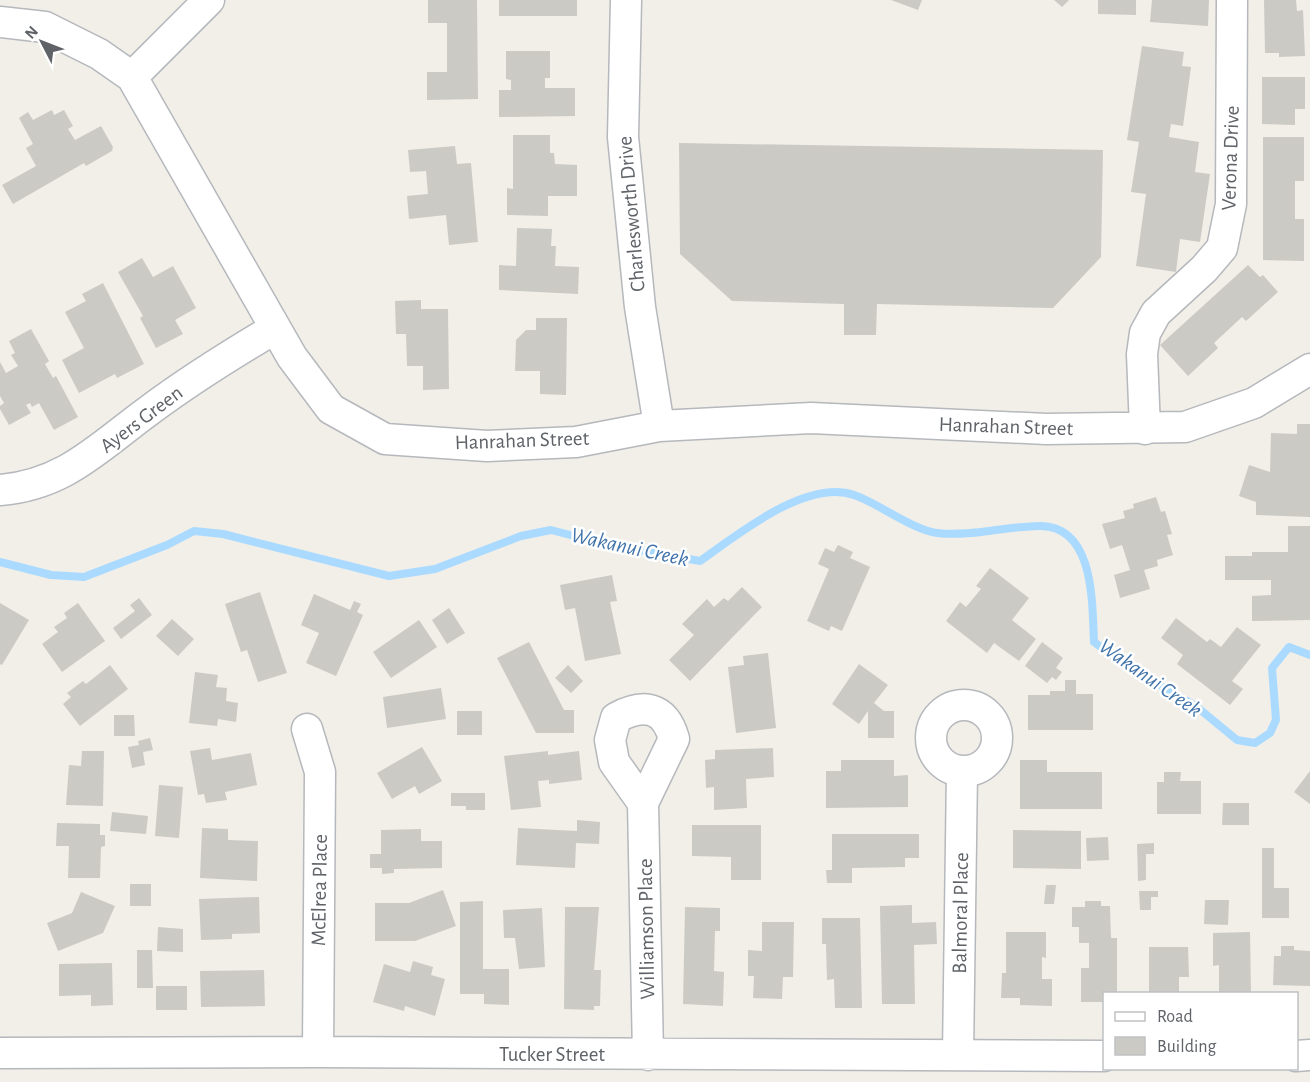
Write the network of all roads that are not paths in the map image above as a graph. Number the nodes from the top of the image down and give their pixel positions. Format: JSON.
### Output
{"nodes":[{"id":1,"x":209,"y":0,"type":"edge"},
{"id":2,"x":626,"y":0,"type":"edge"},
{"id":3,"x":1232,"y":0,"type":"edge"},
{"id":4,"x":0,"y":22,"type":"edge"},
{"id":5,"x":132,"y":76,"type":"junction"},
{"id":6,"x":273,"y":329,"type":"junction"},
{"id":7,"x":1310,"y":369,"type":"edge"},
{"id":8,"x":659,"y":426,"type":"junction"},
{"id":9,"x":1144,"y":429,"type":"junction"},
{"id":10,"x":0,"y":490,"type":"edge"},
{"id":11,"x":308,"y":729,"type":"dead end"},
{"id":12,"x":962,"y":771,"type":"dead end"},
{"id":13,"x":643,"y":803,"type":"dead end"},
{"id":14,"x":318,"y":1052,"type":"junction"},
{"id":15,"x":0,"y":1053,"type":"edge"},
{"id":16,"x":648,"y":1055,"type":"junction"},
{"id":17,"x":958,"y":1055,"type":"junction"},
{"id":18,"x":1103,"y":1056,"type":"edge"}],
"edges":[{"from":1,"to":5,"type":"street"},
{"from":2,"to":8,"type":"street","name":"Charlesworth Drive"},
{"from":3,"to":9,"type":"street","name":"Verona Drive"},
{"from":4,"to":5,"type":"street","name":"Hanrahan Street"},
{"from":5,"to":6,"type":"street","name":"Hanrahan Street"},
{"from":6,"to":8,"type":"street","name":"Hanrahan Street"},
{"from":6,"to":10,"type":"street","name":"Ayers Green"},
{"from":7,"to":9,"type":"street","name":"Hanrahan Street"},
{"from":8,"to":9,"type":"street","name":"Hanrahan Street"},
{"from":11,"to":14,"type":"street","name":"McElrea Place"},
{"from":12,"to":17,"type":"street","name":"Balmoral Place"},
{"from":13,"to":16,"type":"street","name":"Williamson Place"},
{"from":14,"to":15,"type":"street","name":"Tucker Street"},
{"from":14,"to":16,"type":"street","name":"Tucker Street"},
{"from":16,"to":17,"type":"street","name":"Tucker Street"},
{"from":17,"to":18,"type":"street","name":"Tucker Street"}]}
